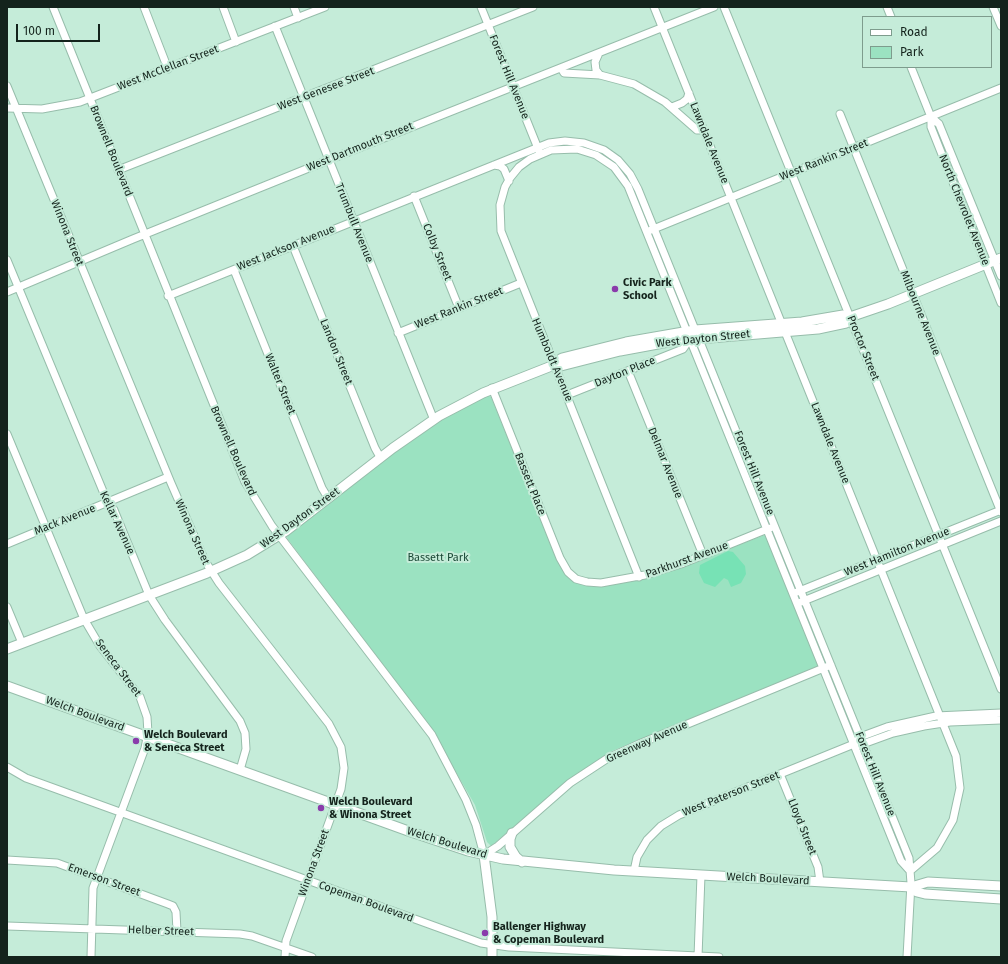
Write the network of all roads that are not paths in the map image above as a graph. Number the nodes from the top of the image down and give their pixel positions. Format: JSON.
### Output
{"nodes":[{"id":1,"x":53,"y":7,"type":"edge"},
{"id":2,"x":144,"y":7,"type":"edge"},
{"id":3,"x":223,"y":7,"type":"edge"},
{"id":4,"x":294,"y":7,"type":"edge"},
{"id":5,"x":325,"y":7,"type":"edge"},
{"id":6,"x":481,"y":7,"type":"edge"},
{"id":7,"x":533,"y":7,"type":"edge"},
{"id":8,"x":654,"y":7,"type":"edge"},
{"id":9,"x":714,"y":7,"type":"edge"},
{"id":10,"x":724,"y":7,"type":"edge"},
{"id":11,"x":993,"y":7,"type":"edge"},
{"id":12,"x":298,"y":18,"type":"junction"},
{"id":13,"x":488,"y":25,"type":"junction"},
{"id":14,"x":275,"y":26,"type":"junction"},
{"id":15,"x":1001,"y":26,"type":"edge"},
{"id":16,"x":662,"y":28,"type":"junction"},
{"id":17,"x":236,"y":42,"type":"junction"},
{"id":18,"x":599,"y":53,"type":"junction"},
{"id":19,"x":561,"y":68,"type":"junction"},
{"id":20,"x":911,"y":68,"type":"edge"},
{"id":21,"x":168,"y":69,"type":"junction"},
{"id":22,"x":600,"y":75,"type":"junction"},
{"id":23,"x":7,"y":86,"type":"edge"},
{"id":24,"x":513,"y":87,"type":"junction"},
{"id":25,"x":1001,"y":88,"type":"edge"},
{"id":26,"x":689,"y":93,"type":"junction"},
{"id":27,"x":304,"y":97,"type":"junction"},
{"id":28,"x":90,"y":99,"type":"junction"},
{"id":29,"x":672,"y":107,"type":"junction"},
{"id":30,"x":7,"y":108,"type":"edge"},
{"id":31,"x":16,"y":109,"type":"junction"},
{"id":32,"x":840,"y":114,"type":"dead end"},
{"id":33,"x":932,"y":117,"type":"junction"},
{"id":34,"x":703,"y":130,"type":"junction"},
{"id":35,"x":854,"y":148,"type":"junction"},
{"id":36,"x":539,"y":150,"type":"junction"},
{"id":37,"x":328,"y":160,"type":"junction"},
{"id":38,"x":494,"y":165,"type":"junction"},
{"id":39,"x":118,"y":170,"type":"junction"},
{"id":40,"x":792,"y":173,"type":"junction"},
{"id":41,"x":509,"y":181,"type":"junction"},
{"id":42,"x":414,"y":196,"type":"junction"},
{"id":43,"x":731,"y":198,"type":"junction"},
{"id":44,"x":973,"y":206,"type":"junction"},
{"id":45,"x":964,"y":210,"type":"junction"},
{"id":46,"x":353,"y":221,"type":"junction"},
{"id":47,"x":651,"y":230,"type":"junction"},
{"id":48,"x":144,"y":234,"type":"junction"},
{"id":49,"x":293,"y":246,"type":"junction"},
{"id":50,"x":7,"y":260,"type":"edge"},
{"id":51,"x":998,"y":260,"type":"edge"},
{"id":52,"x":79,"y":262,"type":"junction"},
{"id":53,"x":668,"y":263,"type":"junction"},
{"id":54,"x":986,"y":265,"type":"junction"},
{"id":55,"x":661,"y":266,"type":"junction"},
{"id":56,"x":234,"y":270,"type":"junction"},
{"id":57,"x":1001,"y":276,"type":"edge"},
{"id":58,"x":521,"y":283,"type":"junction"},
{"id":59,"x":18,"y":288,"type":"junction"},
{"id":60,"x":7,"y":292,"type":"edge"},
{"id":61,"x":913,"y":294,"type":"junction"},
{"id":62,"x":168,"y":296,"type":"junction"},
{"id":63,"x":1001,"y":303,"type":"edge"},
{"id":64,"x":459,"y":308,"type":"junction"},
{"id":65,"x":850,"y":317,"type":"junction"},
{"id":66,"x":783,"y":328,"type":"junction"},
{"id":67,"x":398,"y":333,"type":"junction"},
{"id":68,"x":693,"y":335,"type":"junction"},
{"id":69,"x":554,"y":364,"type":"junction"},
{"id":70,"x":628,"y":371,"type":"junction"},
{"id":71,"x":713,"y":372,"type":"junction"},
{"id":72,"x":705,"y":376,"type":"junction"},
{"id":73,"x":492,"y":388,"type":"junction"},
{"id":74,"x":567,"y":395,"type":"junction"},
{"id":75,"x":434,"y":420,"type":"junction"},
{"id":76,"x":737,"y":432,"type":"junction"},
{"id":77,"x":7,"y":434,"type":"edge"},
{"id":78,"x":729,"y":435,"type":"junction"},
{"id":79,"x":380,"y":457,"type":"junction"},
{"id":80,"x":168,"y":477,"type":"junction"},
{"id":81,"x":328,"y":498,"type":"junction"},
{"id":82,"x":108,"y":502,"type":"junction"},
{"id":83,"x":1001,"y":511,"type":"edge"},
{"id":84,"x":1001,"y":521,"type":"edge"},
{"id":85,"x":775,"y":526,"type":"junction"},
{"id":86,"x":46,"y":528,"type":"junction"},
{"id":87,"x":767,"y":529,"type":"junction"},
{"id":88,"x":939,"y":535,"type":"junction"},
{"id":89,"x":279,"y":536,"type":"junction"},
{"id":90,"x":7,"y":544,"type":"edge"},
{"id":91,"x":943,"y":545,"type":"junction"},
{"id":92,"x":703,"y":555,"type":"junction"},
{"id":93,"x":878,"y":560,"type":"junction"},
{"id":94,"x":881,"y":569,"type":"junction"},
{"id":95,"x":211,"y":572,"type":"junction"},
{"id":96,"x":573,"y":577,"type":"joint"},
{"id":97,"x":639,"y":577,"type":"junction"},
{"id":98,"x":801,"y":591,"type":"junction"},
{"id":99,"x":794,"y":594,"type":"junction"},
{"id":100,"x":149,"y":595,"type":"junction"},
{"id":101,"x":805,"y":600,"type":"junction"},
{"id":102,"x":797,"y":603,"type":"junction"},
{"id":103,"x":7,"y":608,"type":"edge"},
{"id":104,"x":84,"y":619,"type":"junction"},
{"id":105,"x":22,"y":643,"type":"junction"},
{"id":106,"x":7,"y":649,"type":"edge"},
{"id":107,"x":831,"y":665,"type":"junction"},
{"id":108,"x":823,"y":668,"type":"junction"},
{"id":109,"x":7,"y":686,"type":"edge"},
{"id":110,"x":1001,"y":689,"type":"edge"},
{"id":111,"x":1001,"y":713,"type":"edge"},
{"id":112,"x":940,"y":716,"type":"junction"},
{"id":113,"x":1001,"y":720,"type":"edge"},
{"id":114,"x":944,"y":723,"type":"junction"},
{"id":115,"x":147,"y":737,"type":"junction"},
{"id":116,"x":862,"y":741,"type":"junction"},
{"id":117,"x":854,"y":744,"type":"junction"},
{"id":118,"x":7,"y":768,"type":"edge"},
{"id":119,"x":240,"y":770,"type":"junction"},
{"id":120,"x":780,"y":774,"type":"junction"},
{"id":121,"x":335,"y":805,"type":"junction"},
{"id":122,"x":121,"y":812,"type":"junction"},
{"id":123,"x":512,"y":833,"type":"junction"},
{"id":124,"x":484,"y":855,"type":"junction"},
{"id":125,"x":7,"y":860,"type":"edge"},
{"id":126,"x":523,"y":862,"type":"junction"},
{"id":127,"x":634,"y":871,"type":"junction"},
{"id":128,"x":910,"y":871,"type":"junction"},
{"id":129,"x":701,"y":875,"type":"junction"},
{"id":130,"x":97,"y":877,"type":"junction"},
{"id":131,"x":307,"y":880,"type":"junction"},
{"id":132,"x":820,"y":882,"type":"junction"},
{"id":133,"x":1001,"y":886,"type":"edge"},
{"id":134,"x":911,"y":887,"type":"junction"},
{"id":135,"x":1001,"y":899,"type":"edge"},
{"id":136,"x":7,"y":926,"type":"edge"},
{"id":137,"x":92,"y":929,"type":"junction"},
{"id":138,"x":177,"y":931,"type":"junction"},
{"id":139,"x":492,"y":946,"type":"junction"},
{"id":140,"x":285,"y":947,"type":"junction"},
{"id":141,"x":698,"y":956,"type":"edge"},
{"id":142,"x":91,"y":957,"type":"edge"},
{"id":143,"x":285,"y":957,"type":"edge"},
{"id":144,"x":312,"y":957,"type":"edge"},
{"id":145,"x":492,"y":957,"type":"edge"},
{"id":146,"x":719,"y":957,"type":"edge"},
{"id":147,"x":907,"y":957,"type":"edge"}],
"edges":[{"from":1,"to":28,"type":"street","name":"Brownell Boulevard"},
{"from":2,"to":21,"type":"street"},
{"from":3,"to":17,"type":"street"},
{"from":4,"to":12,"type":"street"},
{"from":5,"to":12,"type":"street","name":"West McClellan Street"},
{"from":6,"to":13,"type":"street","name":"Forest Hill Avenue"},
{"from":7,"to":13,"type":"street","name":"West Genesee Street"},
{"from":8,"to":16,"type":"street","name":"Lawndale Avenue"},
{"from":9,"to":16,"type":"street","name":"West Dartmouth Street"},
{"from":10,"to":40,"type":"street","name":"Proctor Street"},
{"from":11,"to":15,"type":"street"},
{"from":12,"to":14,"type":"street","name":"West McClellan Street"},
{"from":13,"to":24,"type":"street","name":"Forest Hill Avenue"},
{"from":13,"to":27,"type":"street","name":"West Genesee Street"},
{"from":14,"to":17,"type":"street","name":"West McClellan Street"},
{"from":14,"to":27,"type":"street","name":"Trumbull Avenue"},
{"from":16,"to":18,"type":"street","name":"West Dartmouth Street"},
{"from":16,"to":26,"type":"street","name":"Lawndale Avenue"},
{"from":17,"to":21,"type":"street","name":"West McClellan Street"},
{"from":18,"to":19,"type":"street","name":"West Dartmouth Street"},
{"from":18,"to":22,"type":"street"},
{"from":19,"to":22,"type":"street"},
{"from":19,"to":24,"type":"street","name":"West Dartmouth Street"},
{"from":20,"to":33,"type":"street","name":"North Chevrolet Avenue"},
{"from":21,"to":28,"type":"street","name":"West McClellan Street"},
{"from":22,"to":29,"type":"street"},
{"from":23,"to":31,"type":"street","name":"Winona Street"},
{"from":24,"to":36,"type":"street","name":"Forest Hill Avenue"},
{"from":24,"to":37,"type":"street","name":"West Dartmouth Street"},
{"from":25,"to":33,"type":"street","name":"West Rankin Street"},
{"from":26,"to":29,"type":"street"},
{"from":26,"to":34,"type":"street","name":"Lawndale Avenue"},
{"from":27,"to":37,"type":"street","name":"Trumbull Avenue"},
{"from":27,"to":39,"type":"street","name":"West Genesee Street"},
{"from":28,"to":31,"type":"street","name":"West McClellan Street"},
{"from":28,"to":39,"type":"street","name":"Brownell Boulevard"},
{"from":29,"to":34,"type":"street"},
{"from":30,"to":31,"type":"street","name":"West McClellan Street"},
{"from":31,"to":52,"type":"street","name":"Winona Street"},
{"from":32,"to":35,"type":"street","name":"Milbourne Avenue"},
{"from":33,"to":35,"type":"street","name":"West Rankin Street"},
{"from":33,"to":44,"type":"street","name":"North Chevrolet Avenue"},
{"from":33,"to":45,"type":"street","name":"North Chevrolet Avenue"},
{"from":34,"to":43,"type":"street","name":"Lawndale Avenue"},
{"from":35,"to":40,"type":"street","name":"West Rankin Street"},
{"from":35,"to":61,"type":"street","name":"Milbourne Avenue"},
{"from":36,"to":38,"type":"street","name":"West Jackson Avenue"},
{"from":36,"to":41,"type":"street","name":"Humboldt Avenue"},
{"from":36,"to":47,"type":"street","name":"Forest Hill Avenue"},
{"from":37,"to":46,"type":"street","name":"Trumbull Avenue"},
{"from":37,"to":48,"type":"street","name":"West Dartmouth Street"},
{"from":38,"to":41,"type":"street"},
{"from":38,"to":42,"type":"street","name":"West Jackson Avenue"},
{"from":39,"to":48,"type":"street","name":"Brownell Boulevard"},
{"from":40,"to":43,"type":"street","name":"West Rankin Street"},
{"from":40,"to":65,"type":"street","name":"Proctor Street"},
{"from":41,"to":58,"type":"street","name":"Humboldt Avenue"},
{"from":42,"to":46,"type":"street","name":"West Jackson Avenue"},
{"from":42,"to":64,"type":"street","name":"Colby Street"},
{"from":43,"to":47,"type":"street","name":"West Rankin Street"},
{"from":43,"to":66,"type":"street","name":"Lawndale Avenue"},
{"from":44,"to":45,"type":"street"},
{"from":44,"to":51,"type":"street","name":"North Chevrolet Avenue"},
{"from":45,"to":54,"type":"street","name":"North Chevrolet Avenue"},
{"from":46,"to":49,"type":"street","name":"West Jackson Avenue"},
{"from":46,"to":67,"type":"street","name":"Trumbull Avenue"},
{"from":47,"to":53,"type":"street","name":"Forest Hill Avenue"},
{"from":47,"to":55,"type":"street","name":"Forest Hill Avenue"},
{"from":48,"to":52,"type":"street","name":"West Dartmouth Street"},
{"from":48,"to":62,"type":"street","name":"Brownell Boulevard"},
{"from":49,"to":56,"type":"street","name":"West Jackson Avenue"},
{"from":49,"to":79,"type":"street","name":"Landon Street"},
{"from":50,"to":59,"type":"street","name":"Kellar Avenue"},
{"from":51,"to":54,"type":"main road","name":"West Dayton Street"},
{"from":51,"to":57,"type":"street","name":"North Chevrolet Avenue"},
{"from":52,"to":59,"type":"street","name":"West Dartmouth Street"},
{"from":52,"to":80,"type":"street","name":"Winona Street"},
{"from":53,"to":55,"type":"street"},
{"from":53,"to":68,"type":"street","name":"Forest Hill Avenue"},
{"from":54,"to":61,"type":"main road","name":"West Dayton Street"},
{"from":54,"to":63,"type":"street","name":"North Chevrolet Avenue"},
{"from":55,"to":68,"type":"street","name":"Forest Hill Avenue"},
{"from":56,"to":62,"type":"street","name":"West Jackson Avenue"},
{"from":56,"to":81,"type":"street","name":"Walter Street"},
{"from":58,"to":64,"type":"street","name":"West Rankin Street"},
{"from":58,"to":69,"type":"street","name":"Humboldt Avenue"},
{"from":59,"to":60,"type":"street","name":"West Dartmouth Street"},
{"from":59,"to":82,"type":"street","name":"Kellar Avenue"},
{"from":61,"to":65,"type":"main road","name":"West Dayton Street"},
{"from":61,"to":83,"type":"street","name":"Milbourne Avenue"},
{"from":62,"to":89,"type":"street","name":"Brownell Boulevard"},
{"from":64,"to":67,"type":"street","name":"West Rankin Street"},
{"from":65,"to":66,"type":"main road","name":"West Dayton Street"},
{"from":65,"to":88,"type":"street","name":"Proctor Street"},
{"from":66,"to":68,"type":"main road","name":"West Dayton Street"},
{"from":66,"to":93,"type":"street","name":"Lawndale Avenue"},
{"from":67,"to":75,"type":"street","name":"Trumbull Avenue"},
{"from":68,"to":69,"type":"main road","name":"West Dayton Street"},
{"from":68,"to":70,"type":"street","name":"Dayton Place"},
{"from":68,"to":71,"type":"street","name":"Forest Hill Avenue"},
{"from":68,"to":72,"type":"street","name":"Forest Hill Avenue"},
{"from":69,"to":73,"type":"main road","name":"West Dayton Street"},
{"from":69,"to":74,"type":"street","name":"Humboldt Avenue"},
{"from":70,"to":74,"type":"street","name":"Dayton Place"},
{"from":70,"to":92,"type":"street","name":"Delmar Avenue"},
{"from":71,"to":72,"type":"street"},
{"from":71,"to":76,"type":"street","name":"Forest Hill Avenue"},
{"from":72,"to":78,"type":"street","name":"Forest Hill Avenue"},
{"from":73,"to":75,"type":"main road","name":"West Dayton Street"},
{"from":73,"to":96,"type":"street","name":"Bassett Place"},
{"from":74,"to":97,"type":"street","name":"Humboldt Avenue"},
{"from":75,"to":79,"type":"main road","name":"West Dayton Street"},
{"from":76,"to":78,"type":"street"},
{"from":76,"to":85,"type":"street","name":"Forest Hill Avenue"},
{"from":77,"to":86,"type":"street","name":"Seneca Street"},
{"from":78,"to":87,"type":"street","name":"Forest Hill Avenue"},
{"from":79,"to":81,"type":"main road","name":"West Dayton Street"},
{"from":80,"to":82,"type":"street","name":"Mack Avenue"},
{"from":80,"to":95,"type":"street","name":"Winona Street"},
{"from":81,"to":89,"type":"main road","name":"West Dayton Street"},
{"from":82,"to":86,"type":"street","name":"Mack Avenue"},
{"from":82,"to":100,"type":"street","name":"Kellar Avenue"},
{"from":83,"to":88,"type":"street","name":"West Hamilton Avenue"},
{"from":84,"to":91,"type":"street","name":"West Hamilton Avenue"},
{"from":85,"to":87,"type":"street","name":"Parkhurst Avenue"},
{"from":85,"to":98,"type":"street","name":"Forest Hill Avenue"},
{"from":86,"to":90,"type":"street","name":"Mack Avenue"},
{"from":86,"to":104,"type":"street","name":"Seneca Street"},
{"from":87,"to":92,"type":"street","name":"Parkhurst Avenue"},
{"from":87,"to":99,"type":"street","name":"Forest Hill Avenue"},
{"from":88,"to":91,"type":"street","name":"Proctor Street"},
{"from":88,"to":93,"type":"street","name":"West Hamilton Avenue"},
{"from":89,"to":95,"type":"main road","name":"West Dayton Street"},
{"from":89,"to":124,"type":"street","name":"Brownell Boulevard"},
{"from":91,"to":94,"type":"street","name":"West Hamilton Avenue"},
{"from":91,"to":110,"type":"street","name":"Proctor Street"},
{"from":92,"to":97,"type":"street","name":"Parkhurst Avenue"},
{"from":93,"to":94,"type":"street","name":"Lawndale Avenue"},
{"from":93,"to":98,"type":"street","name":"West Hamilton Avenue"},
{"from":94,"to":101,"type":"street","name":"West Hamilton Avenue"},
{"from":94,"to":112,"type":"street","name":"Lawndale Avenue"},
{"from":95,"to":100,"type":"main road","name":"West Dayton Street"},
{"from":95,"to":121,"type":"street","name":"Winona Street"},
{"from":96,"to":97,"type":"street","name":"Parkhurst Avenue"},
{"from":98,"to":99,"type":"street","name":"West Hamilton Avenue"},
{"from":98,"to":101,"type":"street","name":"Forest Hill Avenue"},
{"from":99,"to":102,"type":"street","name":"Forest Hill Avenue"},
{"from":100,"to":104,"type":"main road","name":"West Dayton Street"},
{"from":100,"to":119,"type":"street","name":"Kellar Avenue"},
{"from":101,"to":102,"type":"street","name":"West Hamilton Avenue"},
{"from":101,"to":107,"type":"street","name":"Forest Hill Avenue"},
{"from":102,"to":108,"type":"street","name":"Forest Hill Avenue"},
{"from":103,"to":105,"type":"street"},
{"from":104,"to":105,"type":"main road","name":"West Dayton Street"},
{"from":104,"to":115,"type":"street","name":"Seneca Street"},
{"from":105,"to":106,"type":"main road","name":"West Dayton Street"},
{"from":107,"to":108,"type":"street","name":"Greenway Avenue"},
{"from":107,"to":116,"type":"street","name":"Forest Hill Avenue"},
{"from":108,"to":117,"type":"street","name":"Forest Hill Avenue"},
{"from":108,"to":123,"type":"street","name":"Greenway Avenue"},
{"from":109,"to":115,"type":"main road","name":"Welch Boulevard"},
{"from":111,"to":112,"type":"street","name":"West Paterson Street"},
{"from":112,"to":114,"type":"street","name":"Lawndale Avenue"},
{"from":112,"to":116,"type":"street","name":"West Paterson Street"},
{"from":113,"to":114,"type":"street","name":"West Paterson Street"},
{"from":114,"to":116,"type":"street","name":"West Paterson Street"},
{"from":114,"to":128,"type":"street","name":"Lawndale Avenue"},
{"from":115,"to":119,"type":"main road","name":"Welch Boulevard"},
{"from":115,"to":122,"type":"street","name":"Seneca Street"},
{"from":116,"to":117,"type":"street","name":"West Paterson Street"},
{"from":116,"to":128,"type":"street","name":"Forest Hill Avenue"},
{"from":117,"to":120,"type":"street","name":"West Paterson Street"},
{"from":117,"to":128,"type":"street","name":"Forest Hill Avenue"},
{"from":118,"to":122,"type":"street","name":"Copeman Boulevard"},
{"from":119,"to":121,"type":"main road","name":"Welch Boulevard"},
{"from":120,"to":127,"type":"street","name":"West Paterson Street"},
{"from":120,"to":132,"type":"street","name":"Lloyd Street"},
{"from":121,"to":124,"type":"main road","name":"Welch Boulevard"},
{"from":121,"to":131,"type":"street","name":"Winona Street"},
{"from":122,"to":130,"type":"street","name":"Seneca Street"},
{"from":122,"to":131,"type":"street","name":"Copeman Boulevard"},
{"from":123,"to":124,"type":"street","name":"Greenway Avenue"},
{"from":123,"to":126,"type":"main road"},
{"from":124,"to":126,"type":"main road","name":"Welch Boulevard"},
{"from":124,"to":139,"type":"main road"},
{"from":125,"to":130,"type":"street","name":"Emerson Street"},
{"from":126,"to":127,"type":"main road","name":"Welch Boulevard"},
{"from":127,"to":129,"type":"main road","name":"Welch Boulevard"},
{"from":128,"to":134,"type":"street","name":"Forest Hill Avenue"},
{"from":129,"to":132,"type":"main road","name":"Welch Boulevard"},
{"from":129,"to":141,"type":"street"},
{"from":130,"to":137,"type":"street","name":"Seneca Street"},
{"from":130,"to":138,"type":"street","name":"Emerson Street"},
{"from":131,"to":139,"type":"street","name":"Copeman Boulevard"},
{"from":131,"to":140,"type":"street","name":"Winona Street"},
{"from":132,"to":134,"type":"main road","name":"Welch Boulevard"},
{"from":133,"to":134,"type":"main road","name":"Welch Boulevard"},
{"from":134,"to":135,"type":"main road","name":"Welch Boulevard"},
{"from":134,"to":147,"type":"street","name":"Forest Hill Avenue"},
{"from":136,"to":137,"type":"street","name":"Helber Street"},
{"from":137,"to":138,"type":"street","name":"Helber Street"},
{"from":137,"to":142,"type":"street","name":"Seneca Street"},
{"from":138,"to":140,"type":"street","name":"Helber Street"},
{"from":139,"to":141,"type":"street","name":"Copeman Boulevard"},
{"from":139,"to":145,"type":"main road"},
{"from":140,"to":143,"type":"street","name":"Winona Street"},
{"from":140,"to":144,"type":"street","name":"Helber Street"},
{"from":141,"to":146,"type":"street","name":"Copeman Boulevard"}]}
